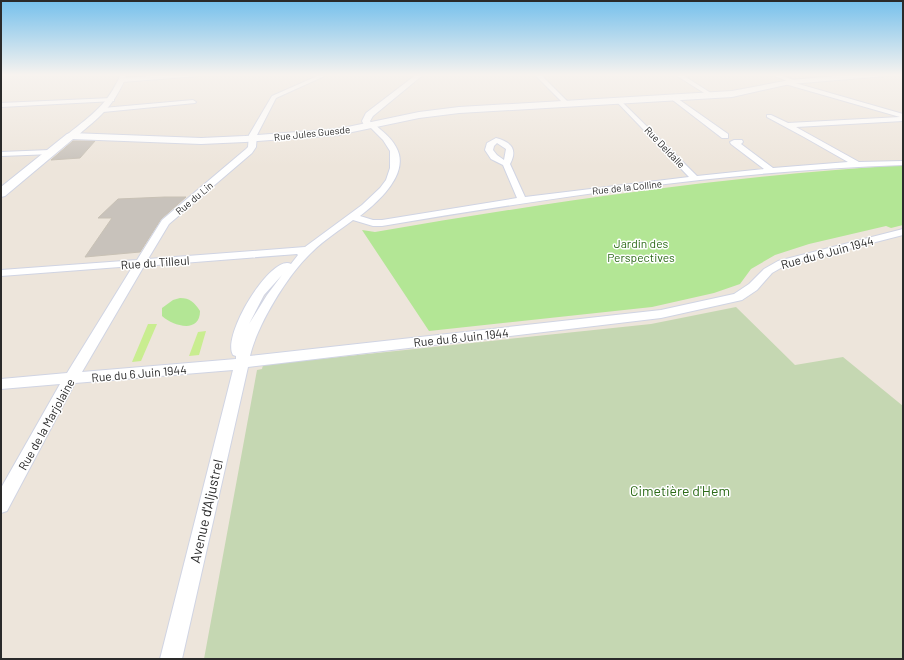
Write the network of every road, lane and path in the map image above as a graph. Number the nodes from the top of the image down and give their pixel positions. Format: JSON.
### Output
{"nodes":[{"id":1,"x":108,"y":105,"type":"edge"},
{"id":2,"x":162,"y":105,"type":"edge"},
{"id":3,"x":269,"y":105,"type":"edge"},
{"id":4,"x":387,"y":105,"type":"edge"},
{"id":5,"x":528,"y":105,"type":"edge"},
{"id":6,"x":623,"y":105,"type":"edge"},
{"id":7,"x":683,"y":105,"type":"edge"},
{"id":8,"x":866,"y":105,"type":"edge"},
{"id":9,"x":103,"y":110,"type":"junction"},
{"id":10,"x":769,"y":116,"type":"dead end"},
{"id":11,"x":903,"y":116,"type":"edge"},
{"id":12,"x":903,"y":119,"type":"edge"},
{"id":13,"x":373,"y":124,"type":"junction"},
{"id":14,"x":787,"y":124,"type":"junction"},
{"id":15,"x":71,"y":136,"type":"junction"},
{"id":16,"x":725,"y":136,"type":"dead end"},
{"id":17,"x":252,"y":139,"type":"junction"},
{"id":18,"x":739,"y":142,"type":"dead end"},
{"id":19,"x":50,"y":152,"type":"junction"},
{"id":20,"x":1,"y":154,"type":"edge"},
{"id":21,"x":903,"y":163,"type":"edge"},
{"id":22,"x":506,"y":164,"type":"dead end"},
{"id":23,"x":857,"y":164,"type":"junction"},
{"id":24,"x":771,"y":170,"type":"junction"},
{"id":25,"x":696,"y":179,"type":"junction"},
{"id":26,"x":1,"y":193,"type":"edge"},
{"id":27,"x":522,"y":200,"type":"junction"},
{"id":28,"x":352,"y":217,"type":"junction"},
{"id":29,"x":903,"y":232,"type":"edge"},
{"id":30,"x":308,"y":250,"type":"junction"},
{"id":31,"x":141,"y":263,"type":"junction"},
{"id":32,"x":1,"y":273,"type":"edge"},
{"id":33,"x":240,"y":364,"type":"junction"},
{"id":34,"x":71,"y":378,"type":"junction"},
{"id":35,"x":1,"y":384,"type":"edge"},
{"id":36,"x":1,"y":505,"type":"edge"},
{"id":37,"x":171,"y":659,"type":"edge"}],
"edges":[{"from":1,"to":9,"type":"street"},
{"from":2,"to":9,"type":"street"},
{"from":3,"to":17,"type":"street","name":"Rue du Lin"},
{"from":4,"to":13,"type":"street"},
{"from":5,"to":13,"type":"main road","name":"Rue Jules Guesde"},
{"from":6,"to":25,"type":"street","name":"Rue Deldalle"},
{"from":7,"to":16,"type":"street"},
{"from":8,"to":11,"type":"street"},
{"from":9,"to":15,"type":"street"},
{"from":10,"to":14,"type":"street"},
{"from":12,"to":14,"type":"street"},
{"from":13,"to":17,"type":"main road","name":"Rue Jules Guesde"},
{"from":13,"to":28,"type":"street","name":"Avenue d'Aljustrel"},
{"from":14,"to":23,"type":"street"},
{"from":15,"to":17,"type":"main road","name":"Rue Jules Guesde"},
{"from":15,"to":19,"type":"main road"},
{"from":17,"to":31,"type":"street","name":"Rue du Lin"},
{"from":18,"to":24,"type":"street"},
{"from":19,"to":20,"type":"street"},
{"from":19,"to":26,"type":"main road"},
{"from":21,"to":23,"type":"street","name":"Rue de la Colline"},
{"from":22,"to":27,"type":"street"},
{"from":23,"to":24,"type":"street","name":"Rue de la Colline"},
{"from":24,"to":25,"type":"street","name":"Rue de la Colline"},
{"from":25,"to":27,"type":"street","name":"Rue de la Colline"},
{"from":27,"to":28,"type":"street","name":"Rue de la Colline"},
{"from":28,"to":30,"type":"street","name":"Avenue d'Aljustrel"},
{"from":29,"to":33,"type":"street","name":"Rue du 6 Juin 1944"},
{"from":30,"to":31,"type":"street","name":"Rue du Tilleul"},
{"from":30,"to":33,"type":"street","name":"Avenue d'Aljustrel"},
{"from":31,"to":32,"type":"street","name":"Rue du Tilleul"},
{"from":31,"to":34,"type":"street","name":"Rue de la Marjolaine"},
{"from":33,"to":34,"type":"street","name":"Rue du 6 Juin 1944"},
{"from":33,"to":37,"type":"street","name":"Avenue d'Aljustrel"},
{"from":34,"to":35,"type":"street","name":"Rue du 6 Juin 1944"},
{"from":34,"to":36,"type":"street","name":"Rue de la Marjolaine"}]}
